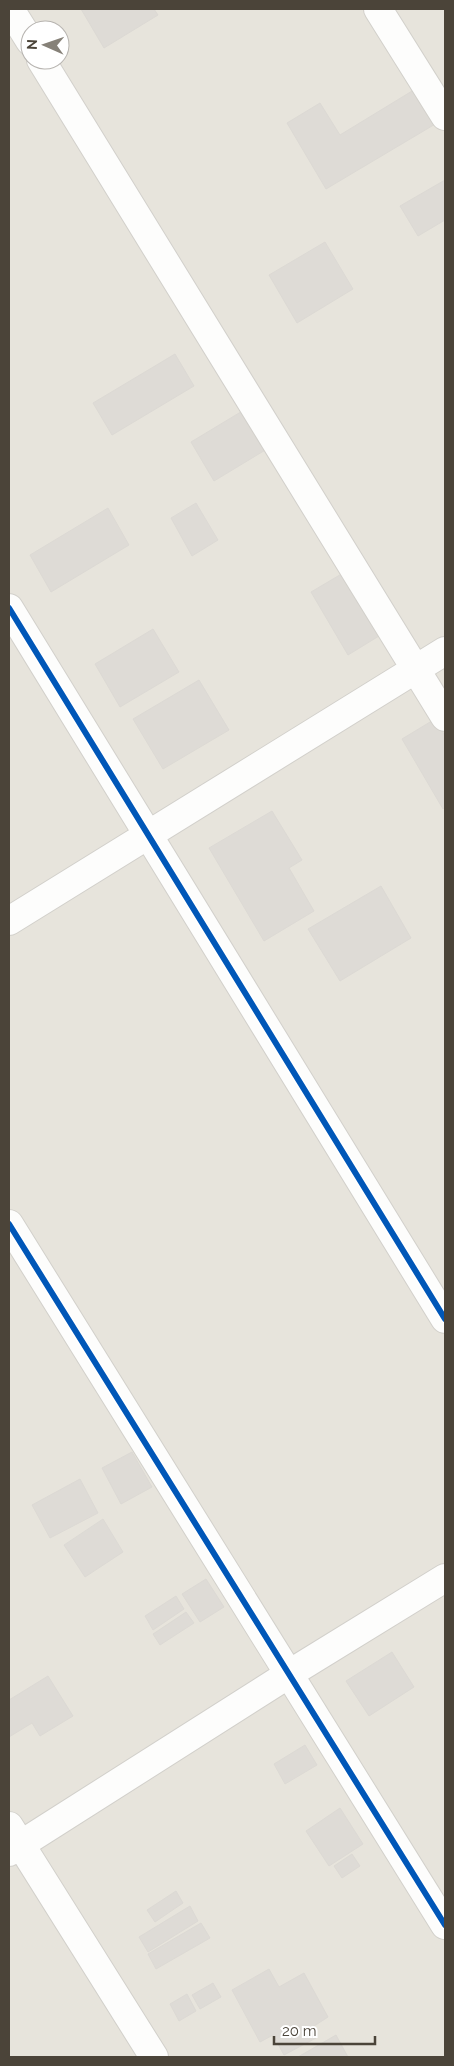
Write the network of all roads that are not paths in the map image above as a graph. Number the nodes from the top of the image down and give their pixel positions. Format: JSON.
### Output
{"nodes":[{"id":1,"x":10,"y":9,"type":"edge"},
{"id":2,"x":378,"y":9,"type":"edge"},
{"id":3,"x":20,"y":26,"type":"edge"},
{"id":4,"x":47,"y":70,"type":"edge"},
{"id":5,"x":445,"y":116,"type":"edge"},
{"id":6,"x":9,"y":608,"type":"edge"},
{"id":7,"x":445,"y":651,"type":"edge"},
{"id":8,"x":416,"y":670,"type":"junction"},
{"id":9,"x":445,"y":717,"type":"edge"},
{"id":10,"x":148,"y":835,"type":"junction"},
{"id":11,"x":9,"y":921,"type":"edge"},
{"id":12,"x":9,"y":1224,"type":"edge"},
{"id":13,"x":445,"y":1318,"type":"edge"},
{"id":14,"x":445,"y":1578,"type":"edge"},
{"id":15,"x":289,"y":1674,"type":"junction"},
{"id":16,"x":13,"y":1841,"type":"edge"},
{"id":17,"x":445,"y":1925,"type":"edge"},
{"id":18,"x":154,"y":2057,"type":"edge"}],
"edges":[{"from":1,"to":3,"type":"street"},
{"from":2,"to":5,"type":"street"},
{"from":4,"to":8,"type":"street"},
{"from":6,"to":10,"type":"street"},
{"from":7,"to":8,"type":"street"},
{"from":8,"to":9,"type":"street"},
{"from":8,"to":10,"type":"street"},
{"from":10,"to":11,"type":"street"},
{"from":10,"to":13,"type":"street"},
{"from":12,"to":15,"type":"street"},
{"from":14,"to":15,"type":"street"},
{"from":15,"to":16,"type":"street"},
{"from":15,"to":17,"type":"street"},
{"from":16,"to":18,"type":"street"}]}
